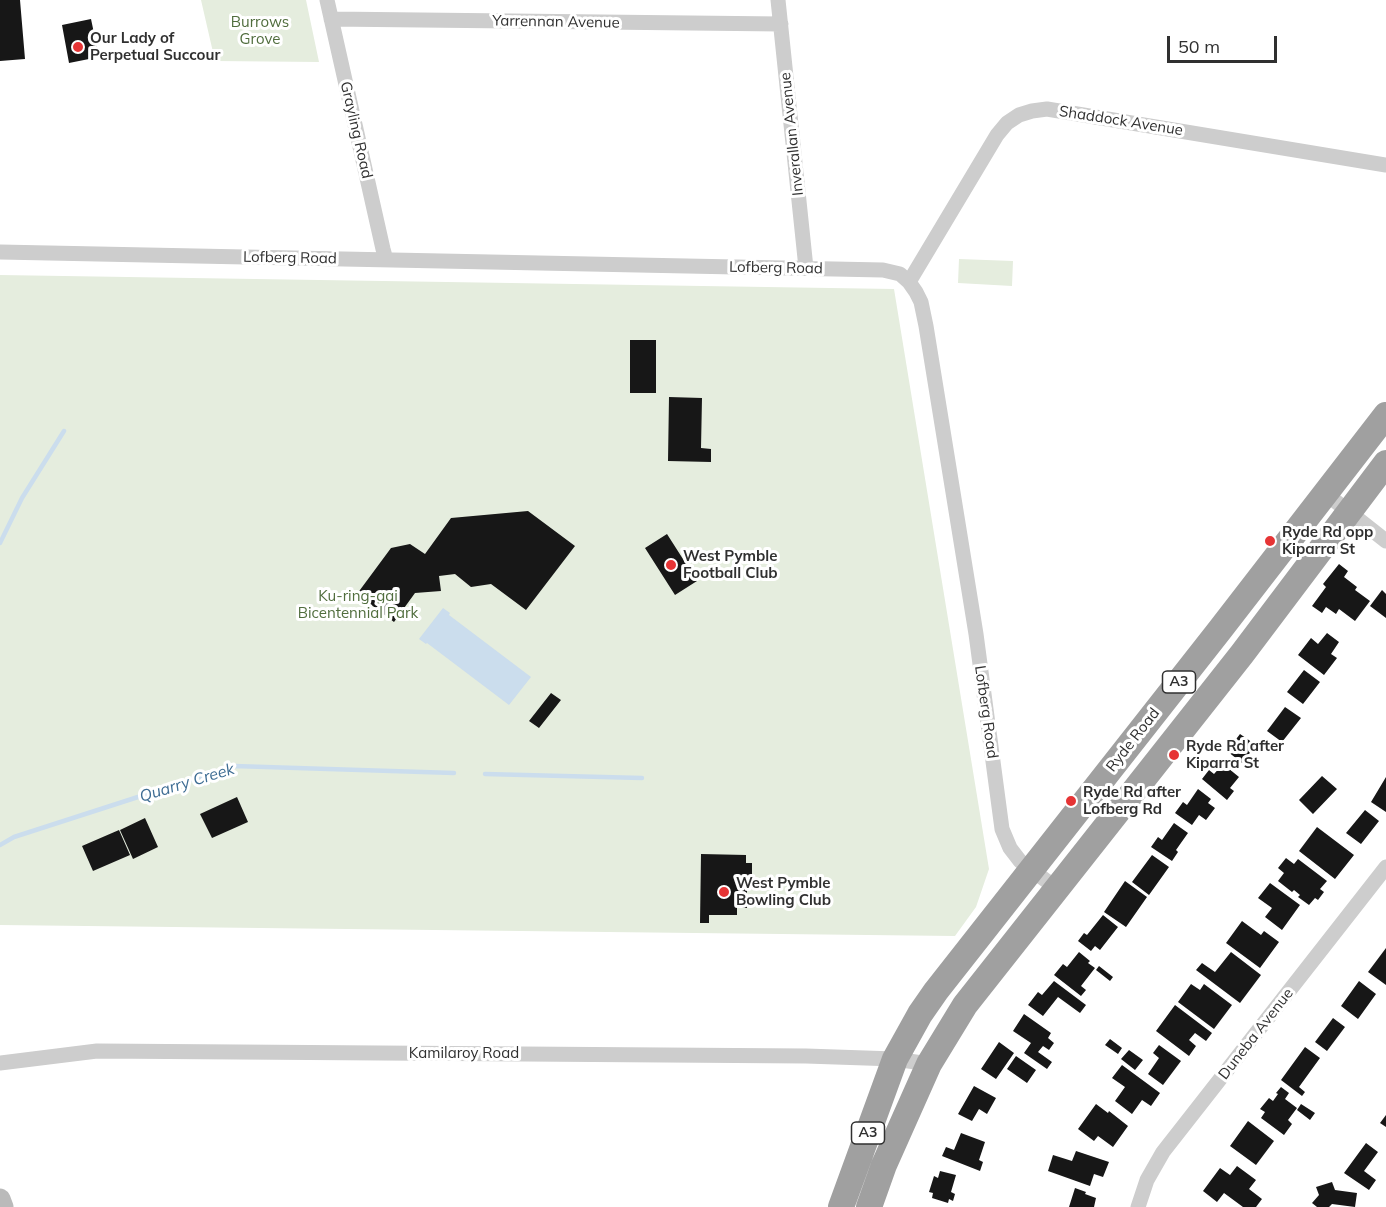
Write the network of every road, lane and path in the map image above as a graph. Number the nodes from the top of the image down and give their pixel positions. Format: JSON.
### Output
{"nodes":[{"id":1,"x":327,"y":0,"type":"edge"},
{"id":2,"x":778,"y":0,"type":"edge"},
{"id":3,"x":331,"y":19,"type":"junction"},
{"id":4,"x":781,"y":24,"type":"junction"},
{"id":5,"x":1386,"y":165,"type":"edge"},
{"id":6,"x":0,"y":252,"type":"edge"},
{"id":7,"x":386,"y":260,"type":"junction"},
{"id":8,"x":806,"y":268,"type":"junction"},
{"id":9,"x":909,"y":282,"type":"junction"},
{"id":10,"x":1386,"y":415,"type":"edge"},
{"id":11,"x":1386,"y":463,"type":"edge"},
{"id":12,"x":1325,"y":493,"type":"junction"},
{"id":13,"x":1348,"y":512,"type":"junction"},
{"id":14,"x":1386,"y":541,"type":"edge"},
{"id":15,"x":1386,"y":867,"type":"edge"},
{"id":16,"x":1031,"y":869,"type":"junction"},
{"id":17,"x":1056,"y":888,"type":"junction"},
{"id":18,"x":895,"y":1059,"type":"junction"},
{"id":19,"x":0,"y":1063,"type":"edge"},
{"id":20,"x":929,"y":1064,"type":"junction"},
{"id":21,"x":0,"y":1199,"type":"edge"},
{"id":22,"x":3,"y":1207,"type":"edge"},
{"id":23,"x":842,"y":1207,"type":"edge"},
{"id":24,"x":869,"y":1207,"type":"edge"},
{"id":25,"x":1138,"y":1207,"type":"edge"}],
"edges":[{"from":1,"to":3,"type":"street","name":"Grayling Road"},
{"from":2,"to":4,"type":"street","name":"Inverallan Avenue"},
{"from":3,"to":4,"type":"street","name":"Yarrennan Avenue"},
{"from":3,"to":7,"type":"street","name":"Grayling Road"},
{"from":4,"to":8,"type":"street","name":"Inverallan Avenue"},
{"from":5,"to":9,"type":"street","name":"Shaddock Avenue"},
{"from":6,"to":7,"type":"street","name":"Lofberg Road"},
{"from":7,"to":8,"type":"street","name":"Lofberg Road"},
{"from":8,"to":9,"type":"street","name":"Lofberg Road"},
{"from":9,"to":16,"type":"street","name":"Lofberg Road"},
{"from":10,"to":12,"type":"highway","name":"Ryde Road","number":"A3"},
{"from":11,"to":13,"type":"highway","name":"Ryde Road","number":"A3"},
{"from":12,"to":13,"type":"street"},
{"from":12,"to":16,"type":"highway","name":"Ryde Road","number":"A3"},
{"from":13,"to":14,"type":"street"},
{"from":13,"to":17,"type":"highway","name":"Ryde Road","number":"A3"},
{"from":15,"to":25,"type":"street","name":"Duneba Avenue"},
{"from":16,"to":17,"type":"street","name":"Lofberg Road"},
{"from":16,"to":18,"type":"highway","name":"Ryde Road","number":"A3"},
{"from":17,"to":20,"type":"highway","name":"Ryde Road","number":"A3"},
{"from":18,"to":19,"type":"street","name":"Kamilaroy Road"},
{"from":18,"to":20,"type":"street","name":"Kamilaroy Road"},
{"from":18,"to":23,"type":"highway","name":"Ryde Road","number":"A3"},
{"from":20,"to":24,"type":"highway","name":"Ryde Road","number":"A3"},
{"from":21,"to":22,"type":"main road"}]}
